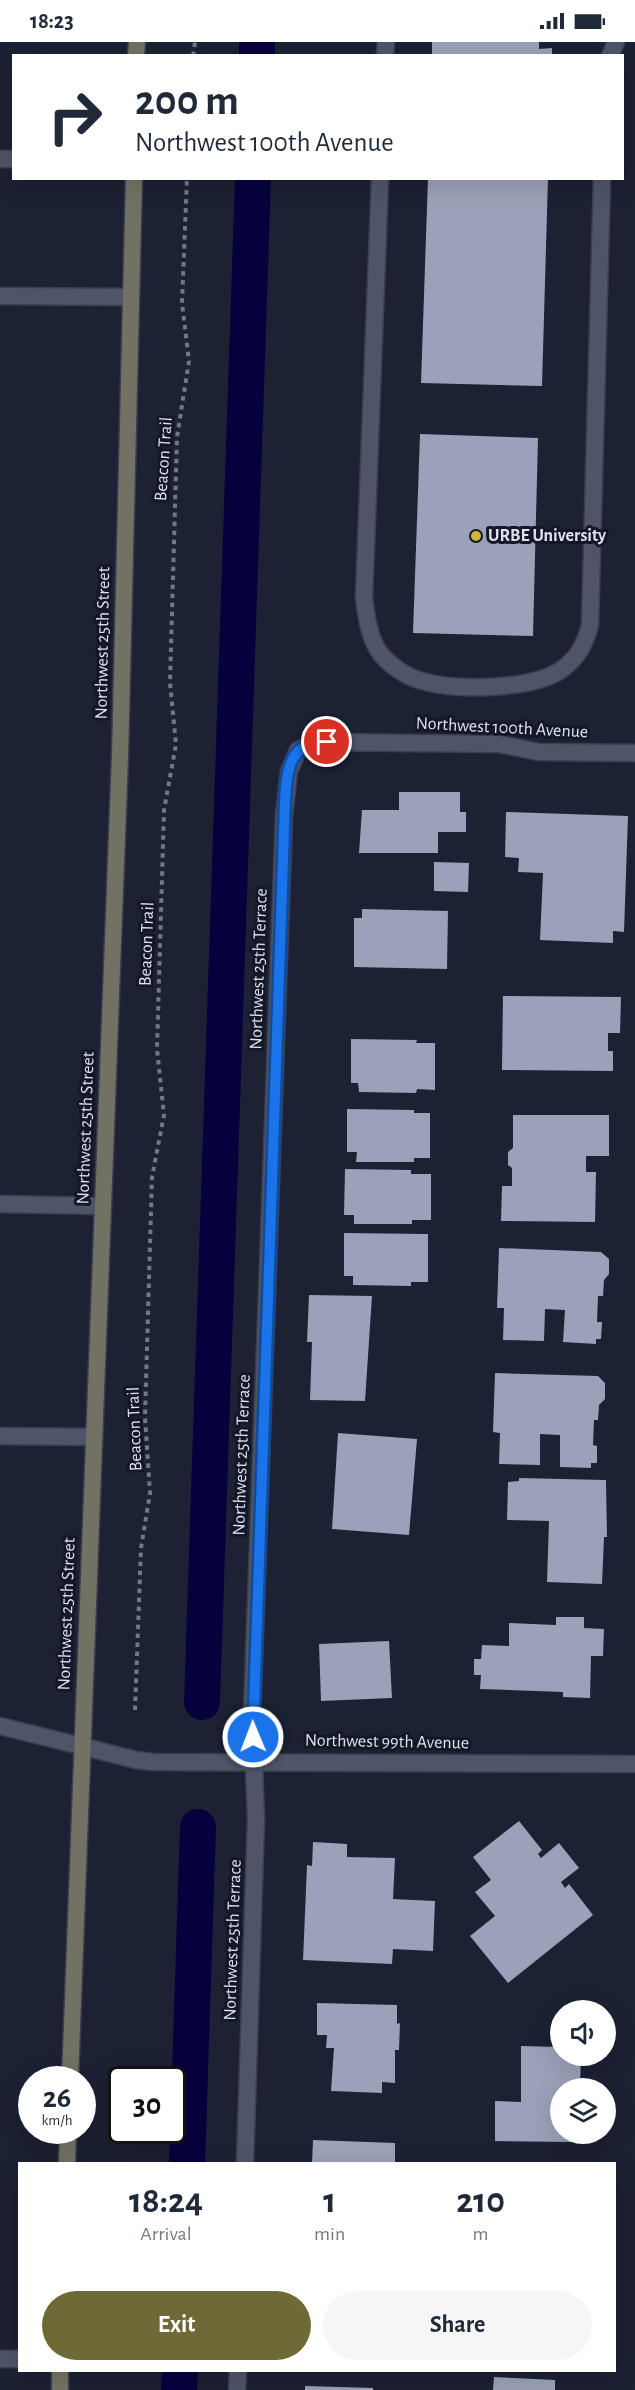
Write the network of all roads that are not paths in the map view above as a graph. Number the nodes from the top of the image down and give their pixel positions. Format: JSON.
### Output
{"nodes":[{"id":1,"x":134,"y":180,"type":"edge"},
{"id":2,"x":381,"y":180,"type":"edge"},
{"id":3,"x":602,"y":180,"type":"edge"},
{"id":4,"x":0,"y":296,"type":"edge"},
{"id":5,"x":130,"y":297,"type":"junction"},
{"id":6,"x":298,"y":750,"type":"joint"},
{"id":7,"x":635,"y":753,"type":"edge"},
{"id":8,"x":0,"y":1204,"type":"edge"},
{"id":9,"x":102,"y":1206,"type":"junction"},
{"id":10,"x":0,"y":1436,"type":"edge"},
{"id":11,"x":93,"y":1437,"type":"junction"},
{"id":12,"x":0,"y":1726,"type":"edge"},
{"id":13,"x":81,"y":1746,"type":"junction"},
{"id":14,"x":254,"y":1761,"type":"junction"},
{"id":15,"x":635,"y":1764,"type":"edge"},
{"id":16,"x":70,"y":2066,"type":"edge"},
{"id":17,"x":68,"y":2144,"type":"edge"},
{"id":18,"x":67,"y":2162,"type":"edge"},
{"id":19,"x":245,"y":2162,"type":"edge"},
{"id":20,"x":0,"y":2359,"type":"edge"},
{"id":21,"x":18,"y":2359,"type":"edge"},
{"id":22,"x":60,"y":2372,"type":"edge"},
{"id":23,"x":238,"y":2372,"type":"edge"},
{"id":24,"x":60,"y":2390,"type":"edge"},
{"id":25,"x":237,"y":2390,"type":"edge"}],
"edges":[{"from":1,"to":5,"type":"main road","name":"Northwest 25th Street"},
{"from":2,"to":3,"type":"street"},
{"from":4,"to":5,"type":"street"},
{"from":5,"to":9,"type":"main road","name":"Northwest 25th Street"},
{"from":6,"to":7,"type":"street","name":"Northwest 100th Avenue"},
{"from":6,"to":14,"type":"street","name":"Northwest 25th Terrace"},
{"from":8,"to":9,"type":"street"},
{"from":9,"to":11,"type":"main road","name":"Northwest 25th Street"},
{"from":10,"to":11,"type":"street"},
{"from":11,"to":13,"type":"main road","name":"Northwest 25th Street"},
{"from":12,"to":13,"type":"street","name":"Northwest 99th Avenue"},
{"from":13,"to":14,"type":"street","name":"Northwest 99th Avenue"},
{"from":13,"to":16,"type":"main road","name":"Northwest 25th Street"},
{"from":14,"to":15,"type":"street","name":"Northwest 99th Avenue"},
{"from":14,"to":19,"type":"street","name":"Northwest 25th Terrace"},
{"from":17,"to":18,"type":"main road"},
{"from":20,"to":21,"type":"street"},
{"from":22,"to":24,"type":"main road"},
{"from":23,"to":25,"type":"street"}]}
